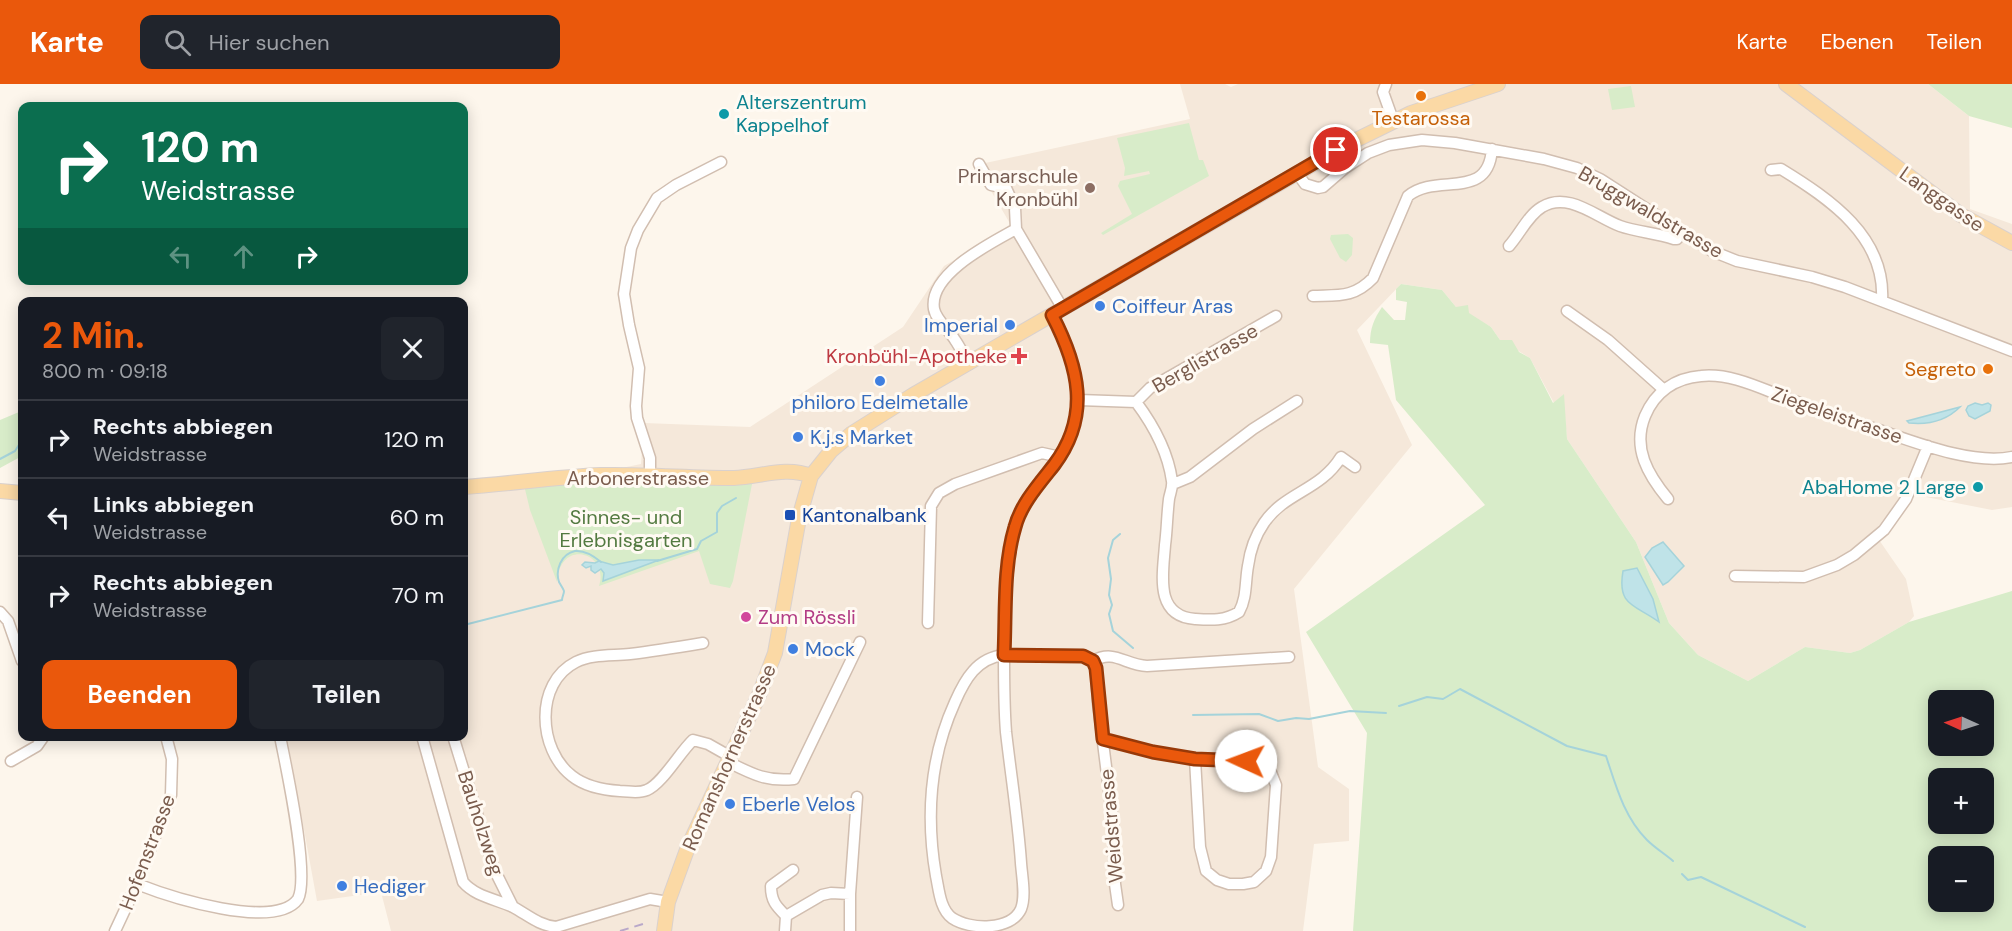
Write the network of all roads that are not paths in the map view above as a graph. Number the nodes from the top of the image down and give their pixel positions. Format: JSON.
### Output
{"nodes":[{"id":1,"x":1498,"y":84,"type":"edge"},
{"id":2,"x":1786,"y":84,"type":"edge"},
{"id":3,"x":1383,"y":87,"type":"edge"},
{"id":4,"x":1393,"y":120,"type":"junction"},
{"id":5,"x":1492,"y":149,"type":"junction"},
{"id":6,"x":721,"y":162,"type":"dead end"},
{"id":7,"x":979,"y":164,"type":"dead end"},
{"id":8,"x":1771,"y":170,"type":"dead end"},
{"id":9,"x":1297,"y":173,"type":"junction"},
{"id":10,"x":1016,"y":229,"type":"junction"},
{"id":11,"x":1682,"y":232,"type":"junction"},
{"id":12,"x":2012,"y":243,"type":"edge"},
{"id":13,"x":1509,"y":246,"type":"dead end"},
{"id":14,"x":1313,"y":296,"type":"dead end"},
{"id":15,"x":1882,"y":301,"type":"junction"},
{"id":16,"x":1567,"y":311,"type":"dead end"},
{"id":17,"x":1058,"y":312,"type":"junction"},
{"id":18,"x":1276,"y":316,"type":"dead end"},
{"id":19,"x":2012,"y":351,"type":"edge"},
{"id":20,"x":969,"y":364,"type":"junction"},
{"id":21,"x":1663,"y":389,"type":"junction"},
{"id":22,"x":1079,"y":400,"type":"junction"},
{"id":23,"x":1297,"y":401,"type":"dead end"},
{"id":24,"x":1136,"y":402,"type":"junction"},
{"id":25,"x":1928,"y":446,"type":"junction"},
{"id":26,"x":2012,"y":457,"type":"edge"},
{"id":27,"x":1060,"y":458,"type":"junction"},
{"id":28,"x":1355,"y":467,"type":"dead end"},
{"id":29,"x":650,"y":476,"type":"junction"},
{"id":30,"x":811,"y":476,"type":"junction"},
{"id":31,"x":1173,"y":484,"type":"junction"},
{"id":32,"x":468,"y":487,"type":"edge"},
{"id":33,"x":0,"y":492,"type":"edge"},
{"id":34,"x":18,"y":494,"type":"edge"},
{"id":35,"x":1668,"y":499,"type":"dead end"},
{"id":36,"x":1735,"y":576,"type":"dead end"},
{"id":37,"x":0,"y":612,"type":"edge"},
{"id":38,"x":928,"y":623,"type":"dead end"},
{"id":39,"x":860,"y":642,"type":"dead end"},
{"id":40,"x":703,"y":643,"type":"dead end"},
{"id":41,"x":18,"y":650,"type":"edge"},
{"id":42,"x":1004,"y":655,"type":"junction"},
{"id":43,"x":1289,"y":657,"type":"dead end"},
{"id":44,"x":1093,"y":661,"type":"junction"},
{"id":45,"x":1103,"y":739,"type":"junction"},
{"id":46,"x":40,"y":741,"type":"edge"},
{"id":47,"x":167,"y":741,"type":"edge"},
{"id":48,"x":281,"y":741,"type":"edge"},
{"id":49,"x":423,"y":741,"type":"edge"},
{"id":50,"x":455,"y":741,"type":"edge"},
{"id":51,"x":1195,"y":759,"type":"junction"},
{"id":52,"x":729,"y":760,"type":"junction"},
{"id":53,"x":11,"y":761,"type":"dead end"},
{"id":54,"x":857,"y":797,"type":"dead end"},
{"id":55,"x":793,"y":870,"type":"dead end"},
{"id":56,"x":137,"y":884,"type":"junction"},
{"id":57,"x":850,"y":894,"type":"junction"},
{"id":58,"x":668,"y":903,"type":"junction"},
{"id":59,"x":1118,"y":905,"type":"dead end"},
{"id":60,"x":513,"y":907,"type":"junction"},
{"id":61,"x":786,"y":916,"type":"junction"},
{"id":62,"x":116,"y":931,"type":"edge"},
{"id":63,"x":664,"y":931,"type":"edge"},
{"id":64,"x":785,"y":931,"type":"edge"},
{"id":65,"x":850,"y":931,"type":"edge"}],
"edges":[{"from":1,"to":4,"type":"main road"},
{"from":2,"to":12,"type":"main road","name":"Langgasse"},
{"from":3,"to":4,"type":"street"},
{"from":4,"to":9,"type":"main road"},
{"from":5,"to":9,"type":"street","name":"Bruggwaldstrasse"},
{"from":5,"to":11,"type":"street","name":"Bruggwaldstrasse"},
{"from":5,"to":14,"type":"street"},
{"from":6,"to":29,"type":"street"},
{"from":7,"to":10,"type":"street"},
{"from":8,"to":15,"type":"street"},
{"from":9,"to":17,"type":"main road"},
{"from":10,"to":17,"type":"street"},
{"from":10,"to":20,"type":"street"},
{"from":11,"to":13,"type":"street"},
{"from":11,"to":15,"type":"street","name":"Bruggwaldstrasse"},
{"from":15,"to":19,"type":"street","name":"Bruggwaldstrasse"},
{"from":16,"to":21,"type":"street"},
{"from":17,"to":20,"type":"main road"},
{"from":17,"to":22,"type":"street"},
{"from":18,"to":24,"type":"street","name":"Berglistrasse"},
{"from":20,"to":30,"type":"main road"},
{"from":21,"to":25,"type":"street","name":"Ziegeleistrasse"},
{"from":21,"to":35,"type":"street"},
{"from":22,"to":24,"type":"street"},
{"from":22,"to":27,"type":"street"},
{"from":23,"to":31,"type":"street"},
{"from":24,"to":31,"type":"street"},
{"from":25,"to":26,"type":"street","name":"Ziegeleistrasse"},
{"from":25,"to":36,"type":"street"},
{"from":27,"to":38,"type":"street"},
{"from":27,"to":42,"type":"street"},
{"from":28,"to":31,"type":"street"},
{"from":29,"to":30,"type":"main road","name":"Arbonerstrasse"},
{"from":29,"to":32,"type":"main road","name":"Arbonerstrasse"},
{"from":30,"to":52,"type":"main road","name":"Romanshornerstrasse"},
{"from":33,"to":34,"type":"main road"},
{"from":37,"to":41,"type":"street"},
{"from":39,"to":52,"type":"street"},
{"from":40,"to":52,"type":"street"},
{"from":42,"to":42,"type":"street"},
{"from":42,"to":44,"type":"street"},
{"from":43,"to":44,"type":"street"},
{"from":44,"to":45,"type":"street","name":"Weidstrasse"},
{"from":45,"to":51,"type":"street"},
{"from":45,"to":59,"type":"street","name":"Weidstrasse"},
{"from":46,"to":53,"type":"street"},
{"from":47,"to":56,"type":"street","name":"Hofenstrasse"},
{"from":48,"to":56,"type":"street"},
{"from":49,"to":60,"type":"street"},
{"from":50,"to":60,"type":"street","name":"Bauholzweg"},
{"from":51,"to":51,"type":"street"},
{"from":52,"to":58,"type":"main road","name":"Romanshornerstrasse"},
{"from":54,"to":57,"type":"street"},
{"from":55,"to":61,"type":"street"},
{"from":56,"to":62,"type":"street","name":"Hofenstrasse"},
{"from":57,"to":61,"type":"street"},
{"from":57,"to":65,"type":"street"},
{"from":58,"to":60,"type":"street"},
{"from":58,"to":63,"type":"main road","name":"Romanshornerstrasse"},
{"from":61,"to":64,"type":"street"}]}
